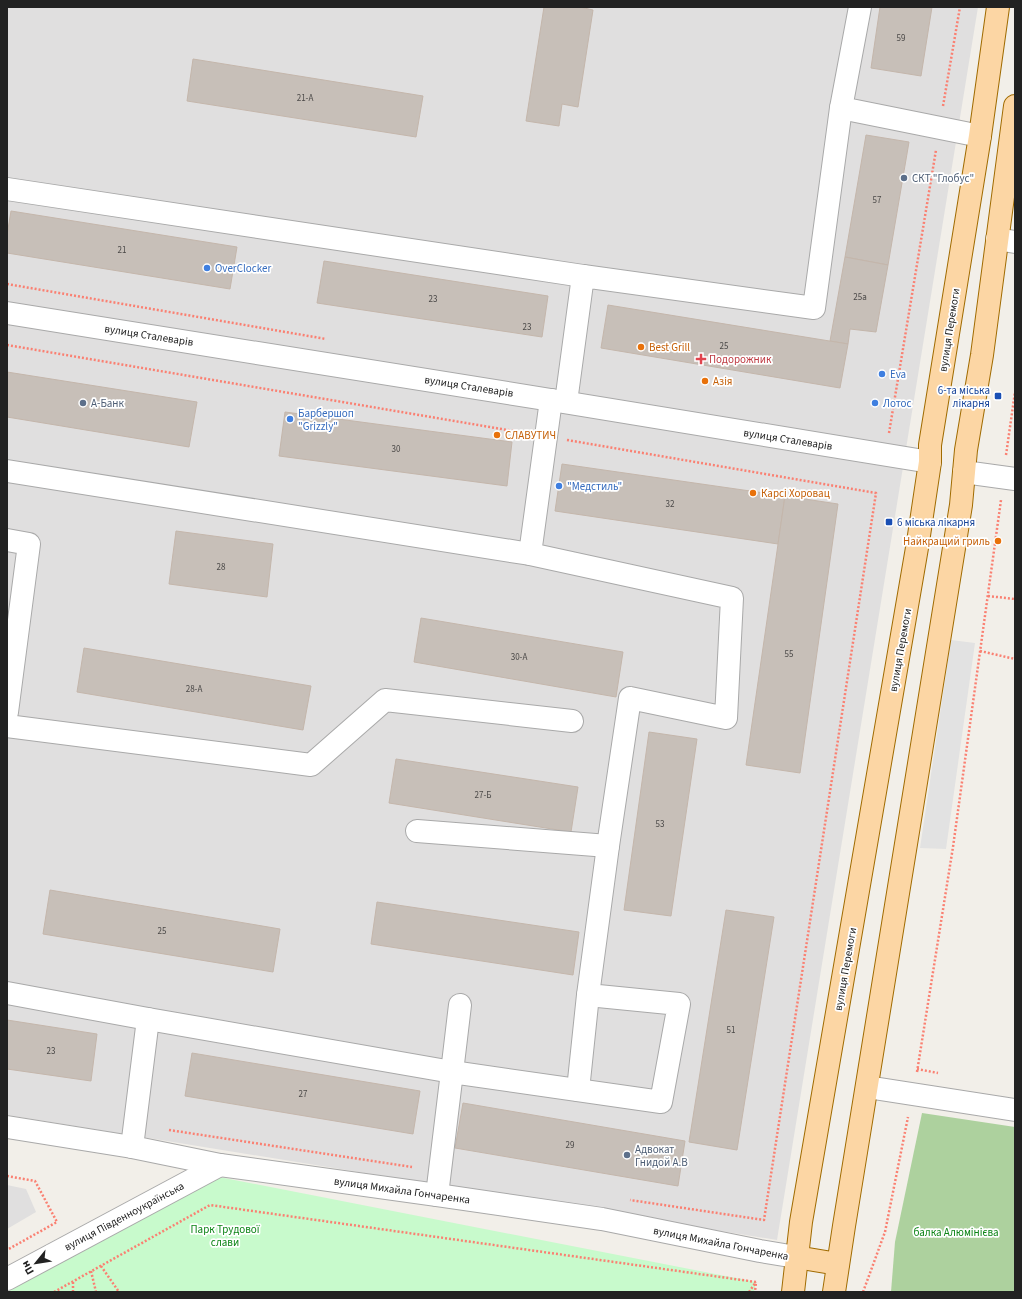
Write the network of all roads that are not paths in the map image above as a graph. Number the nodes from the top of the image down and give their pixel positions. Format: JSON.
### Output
{"nodes":[{"id":1,"x":860,"y":7,"type":"edge"},
{"id":2,"x":998,"y":7,"type":"edge"},
{"id":3,"x":1015,"y":106,"type":"edge"},
{"id":4,"x":841,"y":108,"type":"junction"},
{"id":5,"x":980,"y":136,"type":"junction"},
{"id":6,"x":7,"y":189,"type":"edge"},
{"id":7,"x":1006,"y":240,"type":"edge"},
{"id":8,"x":583,"y":276,"type":"junction"},
{"id":9,"x":7,"y":313,"type":"edge"},
{"id":10,"x":559,"y":401,"type":"junction"},
{"id":11,"x":930,"y":462,"type":"junction"},
{"id":12,"x":7,"y":471,"type":"edge"},
{"id":13,"x":964,"y":472,"type":"junction"},
{"id":14,"x":1010,"y":479,"type":"edge"},
{"id":15,"x":7,"y":540,"type":"edge"},
{"id":16,"x":530,"y":554,"type":"junction"},
{"id":17,"x":7,"y":712,"type":"edge"},
{"id":18,"x":572,"y":721,"type":"dead end"},
{"id":19,"x":7,"y":726,"type":"edge"},
{"id":20,"x":417,"y":831,"type":"dead end"},
{"id":21,"x":608,"y":846,"type":"junction"},
{"id":22,"x":7,"y":993,"type":"edge"},
{"id":23,"x":588,"y":995,"type":"junction"},
{"id":24,"x":460,"y":1005,"type":"dead end"},
{"id":25,"x":148,"y":1019,"type":"junction"},
{"id":26,"x":452,"y":1072,"type":"junction"},
{"id":27,"x":866,"y":1087,"type":"junction"},
{"id":28,"x":578,"y":1090,"type":"junction"},
{"id":29,"x":1015,"y":1110,"type":"edge"},
{"id":30,"x":7,"y":1127,"type":"edge"},
{"id":31,"x":132,"y":1147,"type":"junction"},
{"id":32,"x":220,"y":1165,"type":"junction"},
{"id":33,"x":438,"y":1195,"type":"junction"},
{"id":34,"x":796,"y":1257,"type":"junction"},
{"id":35,"x":838,"y":1264,"type":"junction"},
{"id":36,"x":7,"y":1279,"type":"edge"},
{"id":37,"x":793,"y":1292,"type":"edge"},
{"id":38,"x":834,"y":1292,"type":"edge"}],
"edges":[{"from":1,"to":4,"type":"street"},
{"from":2,"to":5,"type":"main road","name":"вулиця Перемоги"},
{"from":3,"to":7,"type":"main road"},
{"from":4,"to":5,"type":"street"},
{"from":4,"to":8,"type":"street"},
{"from":5,"to":11,"type":"main road","name":"вулиця Перемоги"},
{"from":6,"to":8,"type":"street"},
{"from":7,"to":13,"type":"main road"},
{"from":8,"to":10,"type":"street"},
{"from":9,"to":10,"type":"street","name":"вулиця Сталеварів"},
{"from":10,"to":11,"type":"street","name":"вулиця Сталеварів"},
{"from":10,"to":16,"type":"street"},
{"from":11,"to":34,"type":"main road","name":"вулиця Перемоги"},
{"from":12,"to":16,"type":"street"},
{"from":13,"to":14,"type":"street"},
{"from":13,"to":27,"type":"main road"},
{"from":15,"to":17,"type":"street"},
{"from":16,"to":21,"type":"street"},
{"from":18,"to":19,"type":"street"},
{"from":20,"to":21,"type":"street"},
{"from":21,"to":23,"type":"street"},
{"from":22,"to":25,"type":"street"},
{"from":23,"to":28,"type":"street"},
{"from":23,"to":28,"type":"street"},
{"from":24,"to":26,"type":"street"},
{"from":25,"to":26,"type":"street"},
{"from":25,"to":31,"type":"street"},
{"from":26,"to":28,"type":"street"},
{"from":26,"to":33,"type":"street"},
{"from":27,"to":29,"type":"street"},
{"from":27,"to":35,"type":"main road"},
{"from":30,"to":31,"type":"street","name":"вулиця Михайла Гончаренка"},
{"from":31,"to":32,"type":"street","name":"вулиця Михайла Гончаренка"},
{"from":32,"to":33,"type":"street","name":"вулиця Михайла Гончаренка"},
{"from":32,"to":36,"type":"street","name":"вулиця Південноукраїнська"},
{"from":33,"to":34,"type":"street","name":"вулиця Михайла Гончаренка"},
{"from":34,"to":35,"type":"main road"},
{"from":34,"to":37,"type":"main road","name":"вулиця Перемоги"},
{"from":35,"to":38,"type":"main road"}]}
